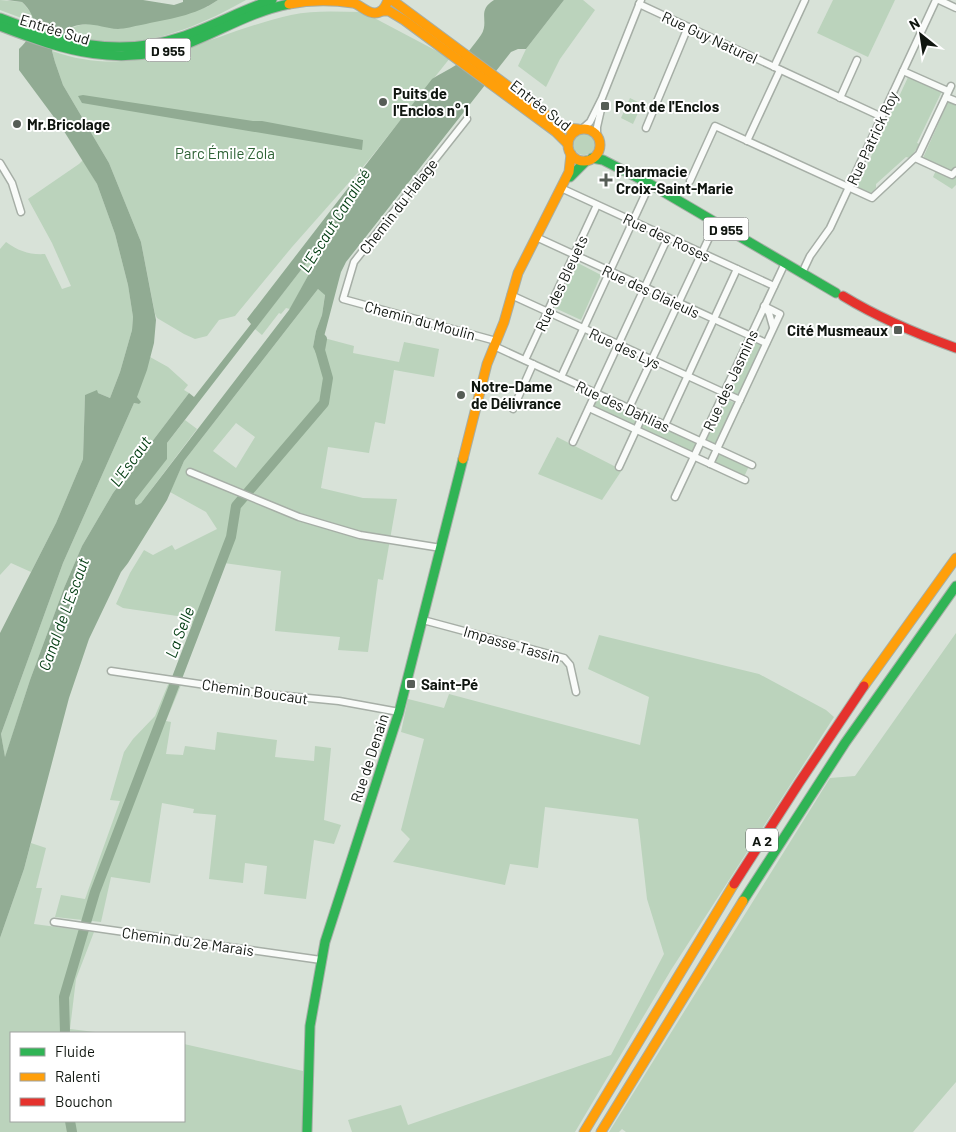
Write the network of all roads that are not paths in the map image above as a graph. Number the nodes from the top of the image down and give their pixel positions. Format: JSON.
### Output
{"nodes":[{"id":1,"x":272,"y":0,"type":"edge"},
{"id":2,"x":390,"y":0,"type":"edge"},
{"id":3,"x":806,"y":0,"type":"edge"},
{"id":4,"x":937,"y":0,"type":"edge"},
{"id":5,"x":640,"y":2,"type":"edge"},
{"id":6,"x":360,"y":4,"type":"edge"},
{"id":7,"x":956,"y":8,"type":"edge"},
{"id":8,"x":381,"y":11,"type":"junction"},
{"id":9,"x":0,"y":18,"type":"edge"},
{"id":10,"x":0,"y":26,"type":"edge"},
{"id":11,"x":688,"y":27,"type":"junction"},
{"id":12,"x":23,"y":31,"type":"junction"},
{"id":13,"x":62,"y":45,"type":"junction"},
{"id":14,"x":456,"y":52,"type":"junction"},
{"id":15,"x":858,"y":60,"type":"dead end"},
{"id":16,"x":777,"y":69,"type":"junction"},
{"id":17,"x":903,"y":70,"type":"junction"},
{"id":18,"x":499,"y":84,"type":"junction"},
{"id":19,"x":948,"y":91,"type":"junction"},
{"id":20,"x":602,"y":98,"type":"junction"},
{"id":21,"x":840,"y":98,"type":"junction"},
{"id":22,"x":956,"y":101,"type":"edge"},
{"id":23,"x":882,"y":117,"type":"junction"},
{"id":24,"x":467,"y":119,"type":"dead end"},
{"id":25,"x":646,"y":128,"type":"dead end"},
{"id":26,"x":580,"y":129,"type":"junction"},
{"id":27,"x":599,"y":140,"type":"junction"},
{"id":28,"x":747,"y":141,"type":"junction"},
{"id":29,"x":568,"y":144,"type":"junction"},
{"id":30,"x":570,"y":154,"type":"junction"},
{"id":31,"x":915,"y":158,"type":"junction"},
{"id":32,"x":589,"y":160,"type":"junction"},
{"id":33,"x":0,"y":163,"type":"edge"},
{"id":34,"x":956,"y":172,"type":"edge"},
{"id":35,"x":690,"y":181,"type":"dead end"},
{"id":36,"x":650,"y":184,"type":"junction"},
{"id":37,"x":562,"y":186,"type":"junction"},
{"id":38,"x":849,"y":188,"type":"junction"},
{"id":39,"x":597,"y":205,"type":"junction"},
{"id":40,"x":21,"y":212,"type":"dead end"},
{"id":41,"x":632,"y":221,"type":"junction"},
{"id":42,"x":716,"y":223,"type":"junction"},
{"id":43,"x":536,"y":237,"type":"junction"},
{"id":44,"x":668,"y":238,"type":"junction"},
{"id":45,"x":702,"y":253,"type":"junction"},
{"id":46,"x":574,"y":255,"type":"junction"},
{"id":47,"x":785,"y":263,"type":"junction"},
{"id":48,"x":737,"y":269,"type":"junction"},
{"id":49,"x":609,"y":272,"type":"junction"},
{"id":50,"x":802,"y":273,"type":"junction"},
{"id":51,"x":774,"y":286,"type":"junction"},
{"id":52,"x":645,"y":288,"type":"junction"},
{"id":53,"x":840,"y":294,"type":"junction"},
{"id":54,"x":511,"y":295,"type":"junction"},
{"id":55,"x":343,"y":299,"type":"joint"},
{"id":56,"x":678,"y":303,"type":"junction"},
{"id":57,"x":764,"y":306,"type":"junction"},
{"id":58,"x":548,"y":312,"type":"junction"},
{"id":59,"x":714,"y":320,"type":"junction"},
{"id":60,"x":773,"y":327,"type":"junction"},
{"id":61,"x":583,"y":328,"type":"junction"},
{"id":62,"x":751,"y":336,"type":"junction"},
{"id":63,"x":956,"y":342,"type":"edge"},
{"id":64,"x":766,"y":343,"type":"junction"},
{"id":65,"x":495,"y":344,"type":"junction"},
{"id":66,"x":619,"y":344,"type":"junction"},
{"id":67,"x":956,"y":348,"type":"edge"},
{"id":68,"x":525,"y":360,"type":"junction"},
{"id":69,"x":652,"y":360,"type":"junction"},
{"id":70,"x":534,"y":364,"type":"junction"},
{"id":71,"x":688,"y":376,"type":"junction"},
{"id":72,"x":560,"y":377,"type":"junction"},
{"id":73,"x":596,"y":393,"type":"junction"},
{"id":74,"x":724,"y":393,"type":"junction"},
{"id":75,"x":740,"y":400,"type":"junction"},
{"id":76,"x":589,"y":408,"type":"junction"},
{"id":77,"x":629,"y":408,"type":"junction"},
{"id":78,"x":513,"y":409,"type":"dead end"},
{"id":79,"x":643,"y":415,"type":"junction"},
{"id":80,"x":665,"y":425,"type":"junction"},
{"id":81,"x":636,"y":430,"type":"junction"},
{"id":82,"x":574,"y":442,"type":"dead end"},
{"id":83,"x":702,"y":442,"type":"junction"},
{"id":84,"x":717,"y":449,"type":"junction"},
{"id":85,"x":694,"y":457,"type":"junction"},
{"id":86,"x":710,"y":464,"type":"junction"},
{"id":87,"x":752,"y":465,"type":"dead end"},
{"id":88,"x":620,"y":467,"type":"dead end"},
{"id":89,"x":190,"y":472,"type":"dead end"},
{"id":90,"x":745,"y":480,"type":"dead end"},
{"id":91,"x":675,"y":497,"type":"dead end"},
{"id":92,"x":441,"y":548,"type":"junction"},
{"id":93,"x":956,"y":558,"type":"edge"},
{"id":94,"x":956,"y":586,"type":"edge"},
{"id":95,"x":423,"y":620,"type":"junction"},
{"id":96,"x":111,"y":671,"type":"dead end"},
{"id":97,"x":576,"y":692,"type":"dead end"},
{"id":98,"x":399,"y":712,"type":"junction"},
{"id":99,"x":54,"y":922,"type":"dead end"},
{"id":100,"x":321,"y":960,"type":"junction"},
{"id":101,"x":307,"y":1132,"type":"edge"},
{"id":102,"x":584,"y":1132,"type":"edge"},
{"id":103,"x":602,"y":1132,"type":"edge"}],
"edges":[{"from":1,"to":13,"type":"main road","name":"Entrée Sud","number":"D 955"},
{"from":2,"to":8,"type":"main road"},
{"from":2,"to":14,"type":"main road"},
{"from":3,"to":16,"type":"street"},
{"from":4,"to":7,"type":"street"},
{"from":4,"to":17,"type":"street","name":"Rue Patrick Roy"},
{"from":5,"to":11,"type":"street","name":"Rue Guy Naturel"},
{"from":5,"to":20,"type":"street"},
{"from":6,"to":8,"type":"main road","name":"Entrée Sud"},
{"from":6,"to":13,"type":"main road","name":"Entrée Sud","number":"D 955"},
{"from":8,"to":14,"type":"main road"},
{"from":9,"to":12,"type":"main road","name":"Entrée Sud","number":"D 955"},
{"from":10,"to":12,"type":"main road","name":"Entrée Sud","number":"D 955"},
{"from":11,"to":16,"type":"street","name":"Rue Guy Naturel"},
{"from":11,"to":25,"type":"street"},
{"from":12,"to":13,"type":"main road","name":"Entrée Sud","number":"D 955"},
{"from":14,"to":18,"type":"main road"},
{"from":15,"to":21,"type":"street"},
{"from":16,"to":21,"type":"street","name":"Rue Guy Naturel"},
{"from":16,"to":28,"type":"street"},
{"from":17,"to":19,"type":"street"},
{"from":17,"to":23,"type":"street","name":"Rue Patrick Roy"},
{"from":18,"to":26,"type":"main road","name":"Entrée Sud"},
{"from":18,"to":29,"type":"main road","name":"Entrée Sud"},
{"from":19,"to":22,"type":"street"},
{"from":19,"to":31,"type":"street"},
{"from":20,"to":26,"type":"street"},
{"from":20,"to":27,"type":"street"},
{"from":21,"to":23,"type":"street","name":"Rue Guy Naturel"},
{"from":23,"to":38,"type":"street","name":"Rue Patrick Roy"},
{"from":24,"to":55,"type":"street","name":"Chemin du Halage"},
{"from":26,"to":27,"type":"main road"},
{"from":26,"to":29,"type":"main road"},
{"from":27,"to":32,"type":"main road"},
{"from":27,"to":36,"type":"main road","number":"D 955"},
{"from":28,"to":35,"type":"street"},
{"from":28,"to":38,"type":"street"},
{"from":29,"to":30,"type":"main road"},
{"from":30,"to":32,"type":"main road"},
{"from":30,"to":37,"type":"main road"},
{"from":31,"to":34,"type":"street"},
{"from":31,"to":38,"type":"street"},
{"from":32,"to":36,"type":"main road","number":"D 955"},
{"from":32,"to":37,"type":"main road"},
{"from":33,"to":40,"type":"street"},
{"from":36,"to":41,"type":"street"},
{"from":36,"to":42,"type":"main road","number":"D 955"},
{"from":37,"to":39,"type":"street","name":"Rue des Roses"},
{"from":37,"to":43,"type":"main road","name":"Rue de Denain"},
{"from":38,"to":50,"type":"street","name":"Rue Patrick Roy"},
{"from":39,"to":41,"type":"street","name":"Rue des Roses"},
{"from":39,"to":46,"type":"street","name":"Rue des Bleuets"},
{"from":41,"to":44,"type":"street","name":"Rue des Roses"},
{"from":41,"to":49,"type":"street"},
{"from":42,"to":45,"type":"street"},
{"from":42,"to":47,"type":"main road","number":"D 955"},
{"from":43,"to":46,"type":"street","name":"Rue des Glaieuls"},
{"from":43,"to":54,"type":"main road","name":"Rue de Denain"},
{"from":44,"to":45,"type":"street","name":"Rue des Roses"},
{"from":44,"to":52,"type":"street"},
{"from":45,"to":48,"type":"street","name":"Rue des Roses"},
{"from":45,"to":56,"type":"street"},
{"from":46,"to":49,"type":"street","name":"Rue des Glaieuls"},
{"from":46,"to":58,"type":"street","name":"Rue des Bleuets"},
{"from":47,"to":50,"type":"main road","number":"D 955"},
{"from":47,"to":51,"type":"street","name":"Rue des Jasmins"},
{"from":48,"to":51,"type":"street","name":"Rue des Roses"},
{"from":48,"to":59,"type":"street"},
{"from":49,"to":52,"type":"street","name":"Rue des Glaieuls"},
{"from":49,"to":61,"type":"street"},
{"from":50,"to":53,"type":"main road","number":"D 955"},
{"from":51,"to":57,"type":"street","name":"Rue des Jasmins"},
{"from":52,"to":56,"type":"street","name":"Rue des Glaieuls"},
{"from":52,"to":66,"type":"street"},
{"from":53,"to":63,"type":"main road","number":"D 955"},
{"from":53,"to":67,"type":"main road","number":"D 955"},
{"from":54,"to":58,"type":"street","name":"Rue des Lys"},
{"from":54,"to":65,"type":"main road","name":"Rue de Denain"},
{"from":55,"to":65,"type":"street","name":"Chemin du Moulin"},
{"from":56,"to":59,"type":"street","name":"Rue des Glaieuls"},
{"from":56,"to":69,"type":"street"},
{"from":57,"to":60,"type":"street"},
{"from":57,"to":60,"type":"street"},
{"from":57,"to":62,"type":"street","name":"Rue des Jasmins"},
{"from":58,"to":61,"type":"street","name":"Rue des Lys"},
{"from":58,"to":68,"type":"street","name":"Rue des Bleuets"},
{"from":59,"to":62,"type":"street","name":"Rue des Glaieuls"},
{"from":59,"to":71,"type":"street"},
{"from":60,"to":64,"type":"street"},
{"from":61,"to":66,"type":"street","name":"Rue des Lys"},
{"from":61,"to":72,"type":"street"},
{"from":62,"to":64,"type":"street","name":"Rue des Glaieuls"},
{"from":62,"to":74,"type":"street","name":"Rue des Jasmins"},
{"from":64,"to":75,"type":"street"},
{"from":65,"to":68,"type":"street","name":"Rue des Dahlias"},
{"from":65,"to":92,"type":"main road","name":"Rue de Denain"},
{"from":66,"to":69,"type":"street","name":"Rue des Lys"},
{"from":66,"to":73,"type":"street"},
{"from":68,"to":70,"type":"street","name":"Rue des Dahlias"},
{"from":69,"to":71,"type":"street","name":"Rue des Lys"},
{"from":69,"to":77,"type":"street"},
{"from":70,"to":72,"type":"street","name":"Rue des Dahlias"},
{"from":70,"to":78,"type":"street"},
{"from":71,"to":74,"type":"street","name":"Rue des Lys"},
{"from":71,"to":80,"type":"street"},
{"from":72,"to":73,"type":"street","name":"Rue des Dahlias"},
{"from":73,"to":76,"type":"street"},
{"from":73,"to":77,"type":"street","name":"Rue des Dahlias"},
{"from":74,"to":75,"type":"street","name":"Rue des Lys"},
{"from":74,"to":83,"type":"street","name":"Rue des Jasmins"},
{"from":75,"to":84,"type":"street"},
{"from":76,"to":81,"type":"street"},
{"from":76,"to":82,"type":"street"},
{"from":77,"to":79,"type":"street","name":"Rue des Dahlias"},
{"from":79,"to":80,"type":"street","name":"Rue des Dahlias"},
{"from":79,"to":81,"type":"street"},
{"from":80,"to":83,"type":"street","name":"Rue des Dahlias"},
{"from":81,"to":85,"type":"street"},
{"from":81,"to":88,"type":"street"},
{"from":83,"to":84,"type":"street","name":"Rue des Dahlias"},
{"from":83,"to":85,"type":"street","name":"Rue des Jasmins"},
{"from":84,"to":86,"type":"street"},
{"from":84,"to":87,"type":"street","name":"Rue des Dahlias"},
{"from":85,"to":86,"type":"street"},
{"from":85,"to":91,"type":"street","name":"Rue des Jasmins"},
{"from":86,"to":90,"type":"street"},
{"from":89,"to":92,"type":"street"},
{"from":92,"to":95,"type":"main road","name":"Rue de Denain"},
{"from":93,"to":102,"type":"main road","number":"A 2"},
{"from":94,"to":103,"type":"main road","number":"A 2"},
{"from":95,"to":97,"type":"street","name":"Impasse Tassin"},
{"from":95,"to":98,"type":"main road","name":"Rue de Denain"},
{"from":96,"to":98,"type":"street","name":"Chemin Boucaut"},
{"from":98,"to":100,"type":"main road","name":"Rue de Denain"},
{"from":99,"to":100,"type":"street","name":"Chemin du 2e Marais"},
{"from":100,"to":101,"type":"main road","name":"Rue de Denain"}]}
